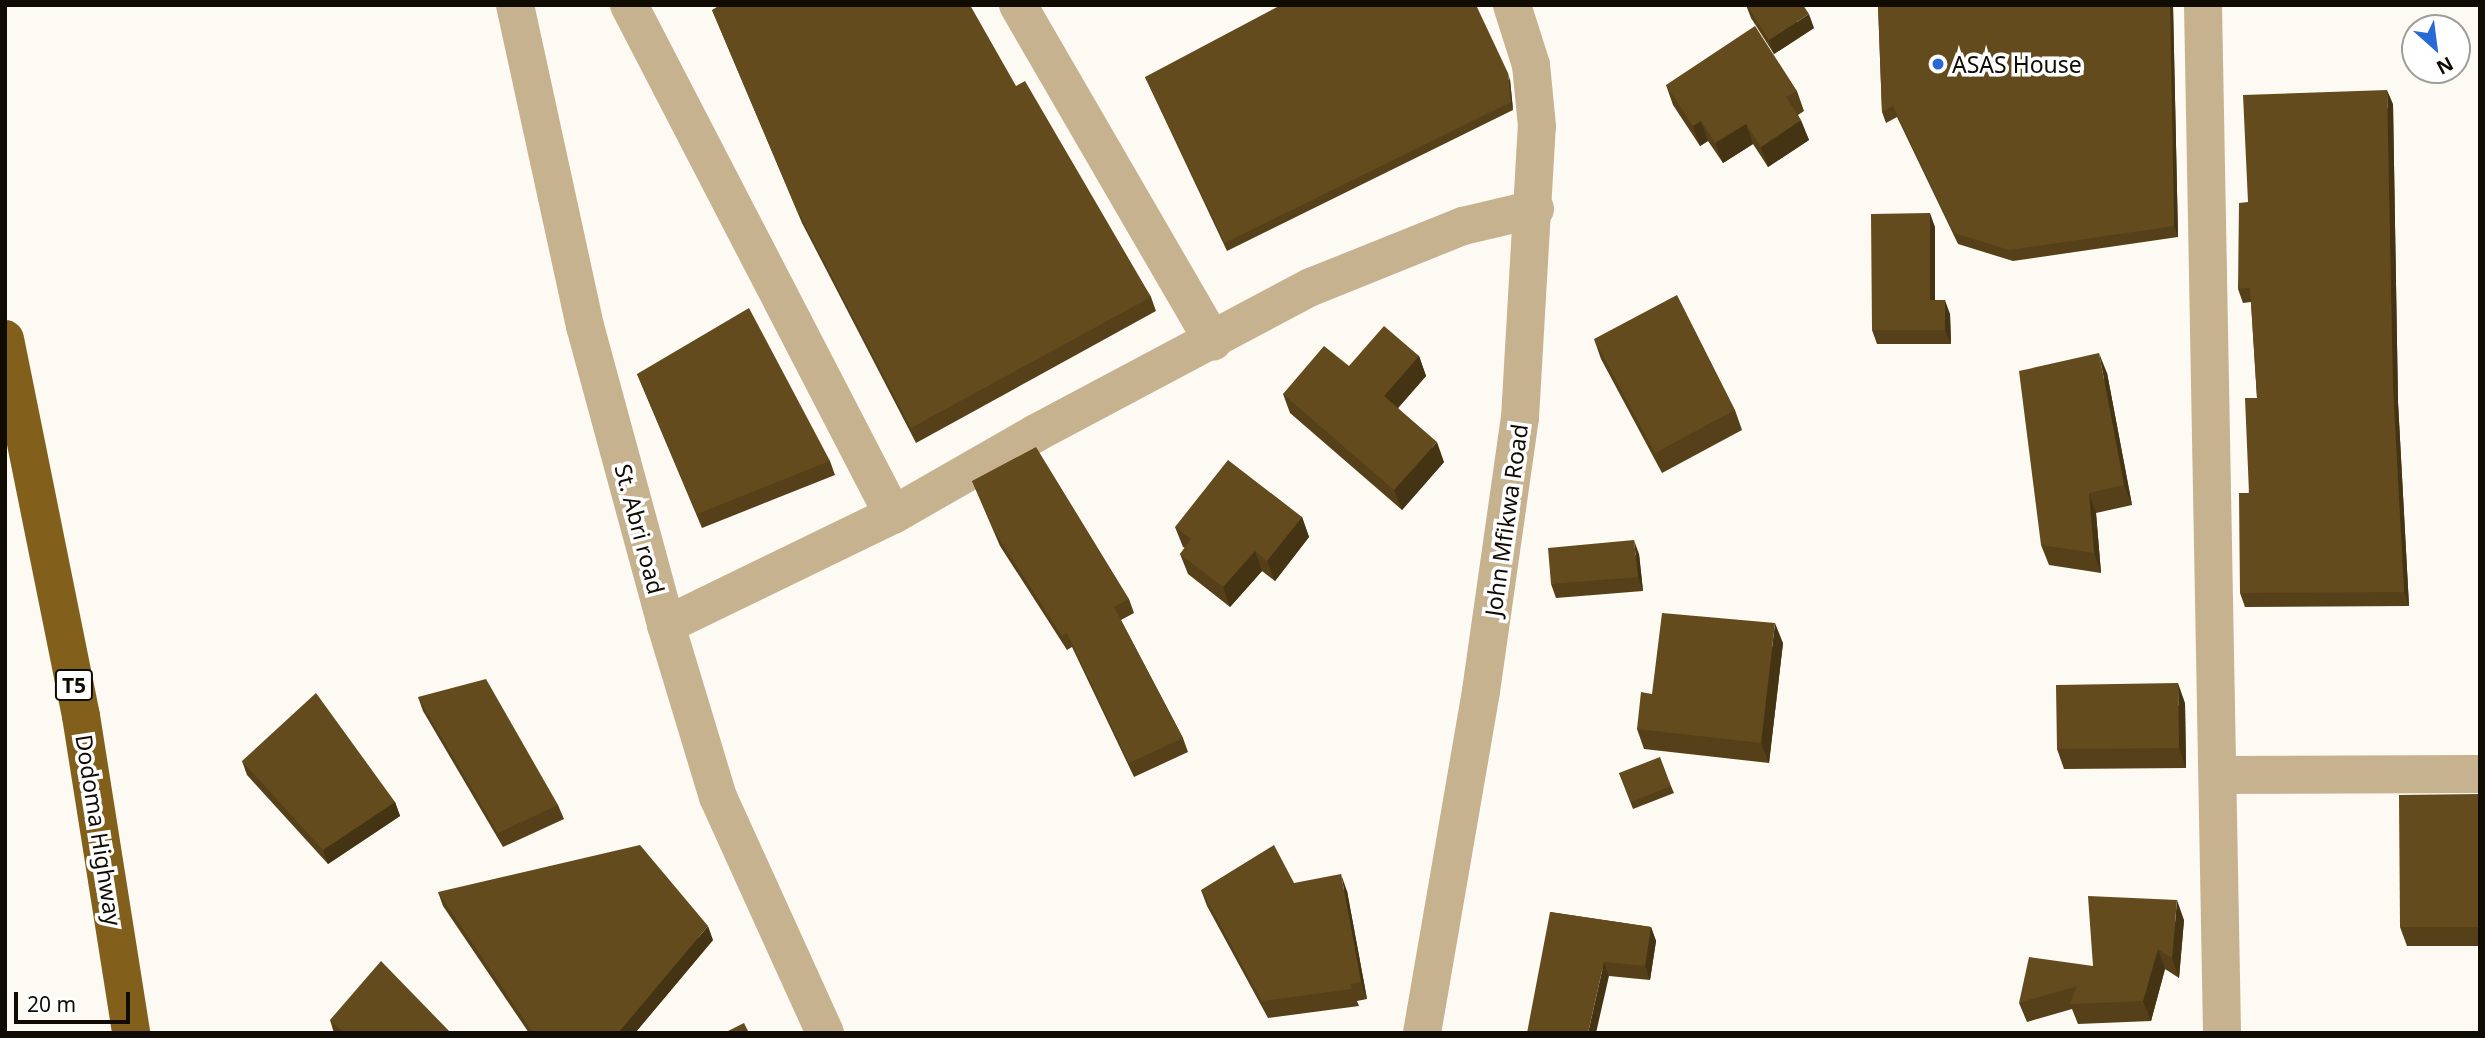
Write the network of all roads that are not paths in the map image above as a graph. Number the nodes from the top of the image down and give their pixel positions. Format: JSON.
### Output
{"nodes":[{"id":1,"x":514,"y":5,"type":"edge"},
{"id":2,"x":629,"y":5,"type":"edge"},
{"id":3,"x":1018,"y":5,"type":"edge"},
{"id":4,"x":1513,"y":5,"type":"edge"},
{"id":5,"x":2203,"y":5,"type":"edge"},
{"id":6,"x":1535,"y":209,"type":"junction"},
{"id":7,"x":5,"y":339,"type":"edge"},
{"id":8,"x":1213,"y":342,"type":"junction"},
{"id":9,"x":893,"y":515,"type":"junction"},
{"id":10,"x":666,"y":625,"type":"junction"},
{"id":11,"x":2480,"y":774,"type":"edge"},
{"id":12,"x":2219,"y":775,"type":"junction"},
{"id":13,"x":131,"y":1033,"type":"edge"},
{"id":14,"x":825,"y":1033,"type":"edge"},
{"id":15,"x":1422,"y":1033,"type":"edge"},
{"id":16,"x":2222,"y":1033,"type":"edge"}],
"edges":[{"from":1,"to":10,"type":"street","name":"St. Abri road"},
{"from":2,"to":9,"type":"street"},
{"from":3,"to":8,"type":"street"},
{"from":4,"to":6,"type":"street","name":"John Mfikwa Road"},
{"from":5,"to":12,"type":"street"},
{"from":6,"to":8,"type":"street"},
{"from":6,"to":15,"type":"street","name":"John Mfikwa Road"},
{"from":7,"to":13,"type":"highway","name":"Dodoma Highway","number":"T5"},
{"from":8,"to":9,"type":"street"},
{"from":9,"to":10,"type":"street"},
{"from":10,"to":14,"type":"street","name":"St. Abri road"},
{"from":11,"to":12,"type":"street"},
{"from":12,"to":16,"type":"street"}]}
